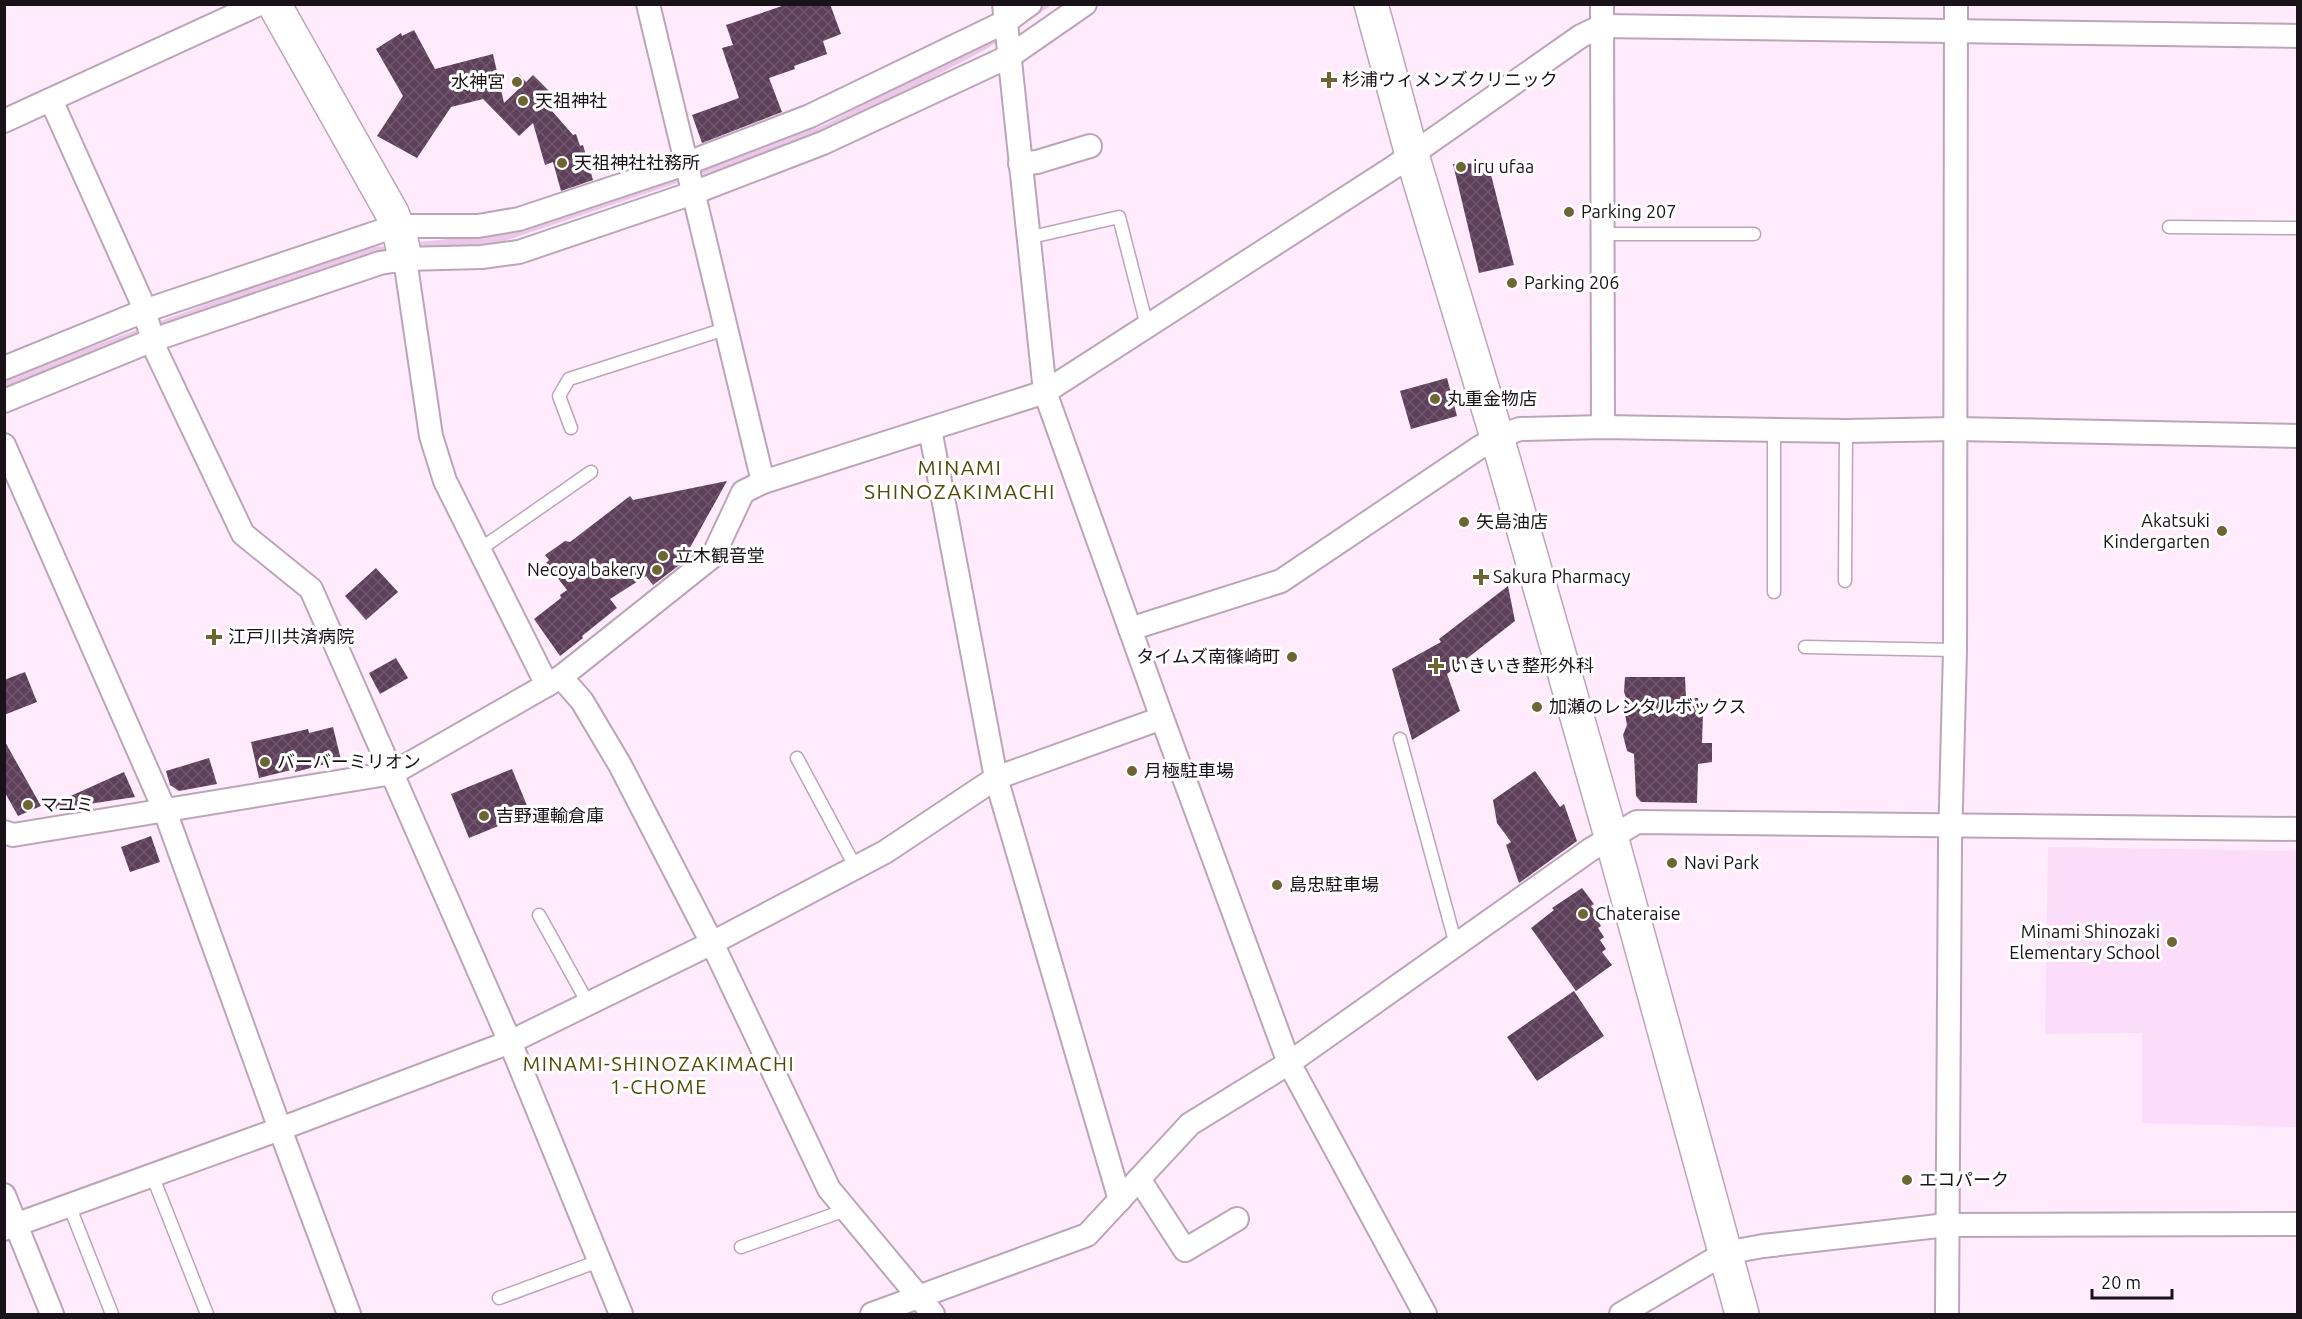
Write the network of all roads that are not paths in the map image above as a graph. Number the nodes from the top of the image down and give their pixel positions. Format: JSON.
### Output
{"nodes":[{"id":1,"x":259,"y":4,"type":"edge"},
{"id":2,"x":274,"y":4,"type":"edge"},
{"id":3,"x":648,"y":4,"type":"edge"},
{"id":4,"x":1030,"y":4,"type":"edge"},
{"id":5,"x":1085,"y":4,"type":"edge"},
{"id":6,"x":1371,"y":4,"type":"edge"},
{"id":7,"x":1956,"y":4,"type":"edge"},
{"id":8,"x":1005,"y":13,"type":"edge"},
{"id":9,"x":1602,"y":15,"type":"edge"},
{"id":10,"x":1956,"y":32,"type":"junction"},
{"id":11,"x":2298,"y":36,"type":"edge"},
{"id":12,"x":1010,"y":56,"type":"junction"},
{"id":13,"x":51,"y":100,"type":"junction"},
{"id":14,"x":4,"y":121,"type":"edge"},
{"id":15,"x":1090,"y":146,"type":"dead end"},
{"id":16,"x":1412,"y":155,"type":"junction"},
{"id":17,"x":685,"y":164,"type":"junction"},
{"id":18,"x":1020,"y":164,"type":"junction"},
{"id":19,"x":693,"y":193,"type":"junction"},
{"id":20,"x":2169,"y":227,"type":"dead end"},
{"id":21,"x":2298,"y":228,"type":"edge"},
{"id":22,"x":1603,"y":234,"type":"junction"},
{"id":23,"x":1754,"y":234,"type":"dead end"},
{"id":24,"x":1027,"y":238,"type":"junction"},
{"id":25,"x":402,"y":244,"type":"junction"},
{"id":26,"x":149,"y":326,"type":"junction"},
{"id":27,"x":1147,"y":326,"type":"junction"},
{"id":28,"x":725,"y":329,"type":"junction"},
{"id":29,"x":4,"y":368,"type":"edge"},
{"id":30,"x":1045,"y":392,"type":"junction"},
{"id":31,"x":4,"y":401,"type":"edge"},
{"id":32,"x":1603,"y":426,"type":"junction"},
{"id":33,"x":571,"y":428,"type":"dead end"},
{"id":34,"x":930,"y":429,"type":"junction"},
{"id":35,"x":1955,"y":429,"type":"junction"},
{"id":36,"x":1774,"y":430,"type":"junction"},
{"id":37,"x":1846,"y":431,"type":"junction"},
{"id":38,"x":2298,"y":436,"type":"edge"},
{"id":39,"x":1497,"y":437,"type":"junction"},
{"id":40,"x":4,"y":445,"type":"edge"},
{"id":41,"x":591,"y":472,"type":"dead end"},
{"id":42,"x":763,"y":482,"type":"junction"},
{"id":43,"x":479,"y":550,"type":"junction"},
{"id":44,"x":1845,"y":581,"type":"dead end"},
{"id":45,"x":1774,"y":592,"type":"dead end"},
{"id":46,"x":1130,"y":630,"type":"junction"},
{"id":47,"x":1805,"y":647,"type":"dead end"},
{"id":48,"x":1955,"y":650,"type":"junction"},
{"id":49,"x":554,"y":681,"type":"junction"},
{"id":50,"x":1162,"y":718,"type":"junction"},
{"id":51,"x":1400,"y":739,"type":"dead end"},
{"id":52,"x":796,"y":758,"type":"dead end"},
{"id":53,"x":393,"y":773,"type":"junction"},
{"id":54,"x":996,"y":778,"type":"junction"},
{"id":55,"x":165,"y":811,"type":"junction"},
{"id":56,"x":1951,"y":827,"type":"junction"},
{"id":57,"x":2298,"y":829,"type":"edge"},
{"id":58,"x":4,"y":832,"type":"edge"},
{"id":59,"x":1611,"y":836,"type":"junction"},
{"id":60,"x":856,"y":868,"type":"junction"},
{"id":61,"x":540,"y":915,"type":"dead end"},
{"id":62,"x":711,"y":943,"type":"junction"},
{"id":63,"x":1455,"y":945,"type":"junction"},
{"id":64,"x":589,"y":1005,"type":"junction"},
{"id":65,"x":510,"y":1042,"type":"junction"},
{"id":66,"x":1289,"y":1063,"type":"junction"},
{"id":67,"x":280,"y":1129,"type":"junction"},
{"id":68,"x":152,"y":1176,"type":"junction"},
{"id":69,"x":1139,"y":1179,"type":"junction"},
{"id":70,"x":4,"y":1195,"type":"edge"},
{"id":71,"x":1120,"y":1200,"type":"junction"},
{"id":72,"x":69,"y":1205,"type":"junction"},
{"id":73,"x":846,"y":1210,"type":"junction"},
{"id":74,"x":1236,"y":1220,"type":"dead end"},
{"id":75,"x":2298,"y":1224,"type":"edge"},
{"id":76,"x":1947,"y":1225,"type":"junction"},
{"id":77,"x":10,"y":1227,"type":"edge"},
{"id":78,"x":741,"y":1247,"type":"dead end"},
{"id":79,"x":1725,"y":1253,"type":"junction"},
{"id":80,"x":599,"y":1261,"type":"junction"},
{"id":81,"x":919,"y":1296,"type":"junction"},
{"id":82,"x":499,"y":1298,"type":"dead end"},
{"id":83,"x":52,"y":1314,"type":"edge"},
{"id":84,"x":112,"y":1314,"type":"edge"},
{"id":85,"x":207,"y":1314,"type":"edge"},
{"id":86,"x":349,"y":1314,"type":"edge"},
{"id":87,"x":621,"y":1314,"type":"edge"},
{"id":88,"x":872,"y":1314,"type":"edge"},
{"id":89,"x":933,"y":1314,"type":"edge"},
{"id":90,"x":1425,"y":1314,"type":"edge"},
{"id":91,"x":1621,"y":1314,"type":"edge"},
{"id":92,"x":1743,"y":1314,"type":"edge"},
{"id":93,"x":1947,"y":1314,"type":"edge"}],
"edges":[{"from":1,"to":13,"type":"street"},
{"from":2,"to":25,"type":"street"},
{"from":3,"to":17,"type":"street"},
{"from":4,"to":8,"type":"street"},
{"from":5,"to":12,"type":"street"},
{"from":6,"to":16,"type":"street"},
{"from":7,"to":10,"type":"street"},
{"from":8,"to":12,"type":"street"},
{"from":8,"to":17,"type":"street"},
{"from":9,"to":10,"type":"street"},
{"from":9,"to":16,"type":"street"},
{"from":9,"to":22,"type":"street"},
{"from":10,"to":11,"type":"street"},
{"from":10,"to":35,"type":"street"},
{"from":12,"to":18,"type":"street"},
{"from":12,"to":19,"type":"street"},
{"from":13,"to":14,"type":"street"},
{"from":13,"to":26,"type":"street"},
{"from":15,"to":18,"type":"street"},
{"from":16,"to":27,"type":"street"},
{"from":16,"to":39,"type":"street"},
{"from":17,"to":19,"type":"street"},
{"from":17,"to":25,"type":"street"},
{"from":18,"to":24,"type":"street"},
{"from":19,"to":25,"type":"street"},
{"from":19,"to":28,"type":"street"},
{"from":20,"to":21,"type":"lane"},
{"from":22,"to":23,"type":"lane"},
{"from":22,"to":32,"type":"street"},
{"from":24,"to":27,"type":"lane"},
{"from":24,"to":30,"type":"street"},
{"from":25,"to":26,"type":"street"},
{"from":25,"to":26,"type":"street"},
{"from":25,"to":43,"type":"street"},
{"from":26,"to":29,"type":"street"},
{"from":26,"to":31,"type":"street"},
{"from":26,"to":53,"type":"street"},
{"from":27,"to":30,"type":"street"},
{"from":28,"to":33,"type":"lane"},
{"from":28,"to":42,"type":"street"},
{"from":30,"to":34,"type":"street"},
{"from":30,"to":46,"type":"street"},
{"from":32,"to":36,"type":"street"},
{"from":32,"to":39,"type":"street"},
{"from":34,"to":42,"type":"street"},
{"from":34,"to":54,"type":"street"},
{"from":35,"to":37,"type":"street"},
{"from":35,"to":38,"type":"street"},
{"from":35,"to":48,"type":"street"},
{"from":36,"to":37,"type":"street"},
{"from":36,"to":45,"type":"lane"},
{"from":37,"to":44,"type":"lane"},
{"from":39,"to":46,"type":"street"},
{"from":39,"to":59,"type":"street"},
{"from":40,"to":55,"type":"street"},
{"from":41,"to":43,"type":"lane"},
{"from":42,"to":49,"type":"street"},
{"from":43,"to":49,"type":"street"},
{"from":46,"to":50,"type":"street"},
{"from":47,"to":48,"type":"lane"},
{"from":48,"to":56,"type":"street"},
{"from":49,"to":53,"type":"street"},
{"from":49,"to":62,"type":"street"},
{"from":50,"to":54,"type":"street"},
{"from":50,"to":66,"type":"street"},
{"from":51,"to":63,"type":"lane"},
{"from":52,"to":60,"type":"lane"},
{"from":53,"to":55,"type":"street"},
{"from":53,"to":65,"type":"street"},
{"from":54,"to":60,"type":"street"},
{"from":54,"to":71,"type":"street"},
{"from":55,"to":58,"type":"street"},
{"from":55,"to":67,"type":"street"},
{"from":56,"to":57,"type":"street"},
{"from":56,"to":59,"type":"street"},
{"from":56,"to":76,"type":"street"},
{"from":59,"to":63,"type":"street"},
{"from":59,"to":79,"type":"street"},
{"from":60,"to":62,"type":"street"},
{"from":61,"to":64,"type":"lane"},
{"from":62,"to":64,"type":"street"},
{"from":62,"to":73,"type":"street"},
{"from":63,"to":66,"type":"street"},
{"from":64,"to":65,"type":"street"},
{"from":65,"to":67,"type":"street"},
{"from":65,"to":80,"type":"street"},
{"from":66,"to":69,"type":"street"},
{"from":66,"to":90,"type":"street"},
{"from":67,"to":68,"type":"street"},
{"from":67,"to":86,"type":"street"},
{"from":68,"to":72,"type":"street"},
{"from":68,"to":85,"type":"lane"},
{"from":69,"to":71,"type":"street"},
{"from":69,"to":74,"type":"street"},
{"from":70,"to":77,"type":"street"},
{"from":71,"to":81,"type":"street"},
{"from":72,"to":77,"type":"street"},
{"from":72,"to":84,"type":"lane"},
{"from":73,"to":78,"type":"lane"},
{"from":73,"to":81,"type":"street"},
{"from":75,"to":76,"type":"street"},
{"from":76,"to":79,"type":"street"},
{"from":76,"to":93,"type":"street"},
{"from":77,"to":83,"type":"street"},
{"from":79,"to":91,"type":"street"},
{"from":79,"to":92,"type":"street"},
{"from":80,"to":82,"type":"lane"},
{"from":80,"to":87,"type":"street"},
{"from":81,"to":88,"type":"street"},
{"from":81,"to":89,"type":"street"}]}
